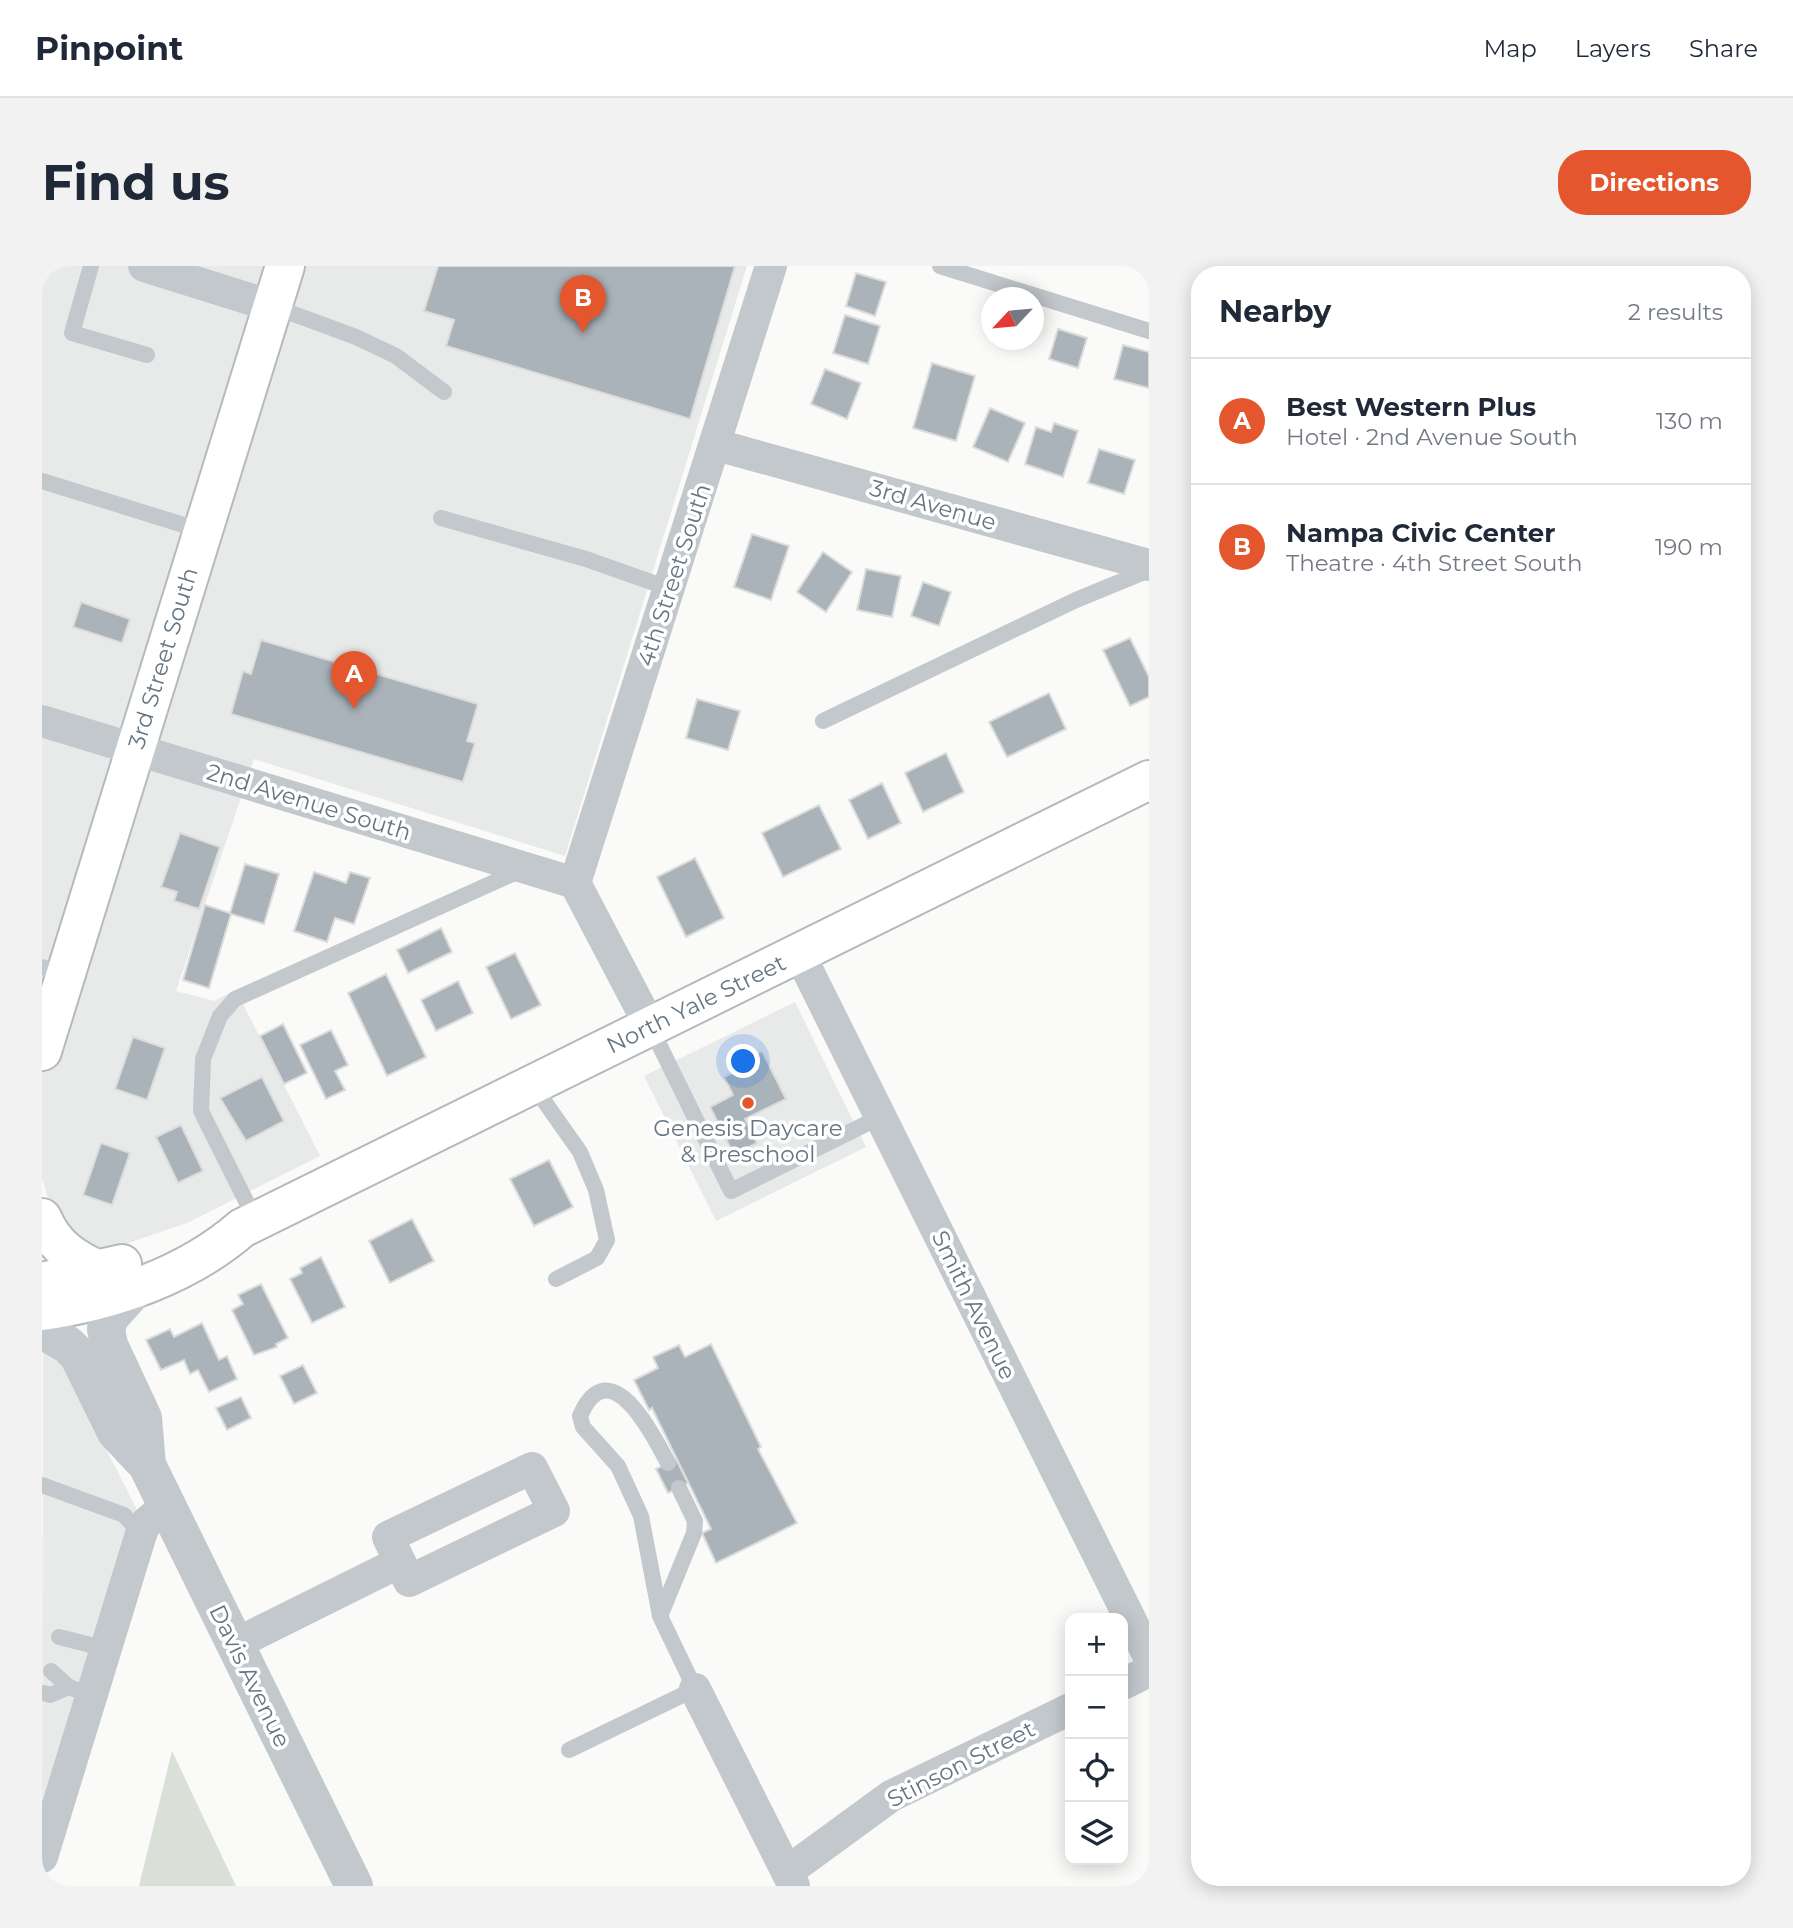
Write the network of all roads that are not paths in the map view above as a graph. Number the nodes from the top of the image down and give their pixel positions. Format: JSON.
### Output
{"nodes":[{"id":1,"x":91,"y":266,"type":"edge"},
{"id":2,"x":144,"y":266,"type":"edge"},
{"id":3,"x":285,"y":266,"type":"edge"},
{"id":4,"x":771,"y":266,"type":"edge"},
{"id":5,"x":940,"y":266,"type":"edge"},
{"id":6,"x":272,"y":306,"type":"junction"},
{"id":7,"x":1149,"y":331,"type":"edge"},
{"id":8,"x":147,"y":355,"type":"dead end"},
{"id":9,"x":444,"y":392,"type":"dead end"},
{"id":10,"x":716,"y":445,"type":"junction"},
{"id":11,"x":42,"y":481,"type":"edge"},
{"id":12,"x":440,"y":518,"type":"dead end"},
{"id":13,"x":203,"y":531,"type":"junction"},
{"id":14,"x":1149,"y":568,"type":"edge"},
{"id":15,"x":668,"y":588,"type":"junction"},
{"id":16,"x":42,"y":721,"type":"edge"},
{"id":17,"x":823,"y":721,"type":"dead end"},
{"id":18,"x":135,"y":749,"type":"junction"},
{"id":19,"x":1149,"y":780,"type":"edge"},
{"id":20,"x":526,"y":868,"type":"junction"},
{"id":21,"x":575,"y":883,"type":"junction"},
{"id":22,"x":799,"y":953,"type":"junction"},
{"id":23,"x":54,"y":971,"type":"edge"},
{"id":24,"x":650,"y":1026,"type":"junction"},
{"id":25,"x":42,"y":1051,"type":"edge"},
{"id":26,"x":532,"y":1084,"type":"junction"},
{"id":27,"x":880,"y":1117,"type":"junction"},
{"id":28,"x":42,"y":1218,"type":"edge"},
{"id":29,"x":249,"y":1224,"type":"junction"},
{"id":30,"x":101,"y":1271,"type":"junction"},
{"id":31,"x":556,"y":1279,"type":"dead end"},
{"id":32,"x":137,"y":1287,"type":"junction"},
{"id":33,"x":47,"y":1302,"type":"edge"},
{"id":34,"x":668,"y":1463,"type":"dead end"},
{"id":35,"x":147,"y":1465,"type":"junction"},
{"id":36,"x":42,"y":1485,"type":"edge"},
{"id":37,"x":679,"y":1488,"type":"dead end"},
{"id":38,"x":166,"y":1506,"type":"junction"},
{"id":39,"x":141,"y":1534,"type":"junction"},
{"id":40,"x":400,"y":1562,"type":"junction"},
{"id":41,"x":660,"y":1616,"type":"junction"},
{"id":42,"x":59,"y":1637,"type":"dead end"},
{"id":43,"x":235,"y":1644,"type":"junction"},
{"id":44,"x":107,"y":1649,"type":"junction"},
{"id":45,"x":1149,"y":1657,"type":"edge"},
{"id":46,"x":51,"y":1671,"type":"dead end"},
{"id":47,"x":1149,"y":1671,"type":"edge"},
{"id":48,"x":1128,"y":1682,"type":"edge"},
{"id":49,"x":695,"y":1689,"type":"junction"},
{"id":50,"x":81,"y":1692,"type":"junction"},
{"id":51,"x":44,"y":1693,"type":"dead end"},
{"id":52,"x":1065,"y":1711,"type":"edge"},
{"id":53,"x":569,"y":1750,"type":"dead end"},
{"id":54,"x":42,"y":1857,"type":"edge"},
{"id":55,"x":791,"y":1879,"type":"edge"},
{"id":56,"x":354,"y":1886,"type":"edge"}],
"edges":[{"from":1,"to":8,"type":"lane"},
{"from":2,"to":6,"type":"street"},
{"from":3,"to":6,"type":"main road","name":"3rd Street South"},
{"from":4,"to":10,"type":"street","name":"4th Street South"},
{"from":5,"to":7,"type":"lane"},
{"from":6,"to":9,"type":"lane"},
{"from":6,"to":13,"type":"main road","name":"3rd Street South"},
{"from":10,"to":14,"type":"street","name":"3rd Avenue"},
{"from":10,"to":15,"type":"street","name":"4th Street South"},
{"from":11,"to":13,"type":"lane"},
{"from":12,"to":15,"type":"lane"},
{"from":13,"to":18,"type":"main road","name":"3rd Street South"},
{"from":14,"to":17,"type":"lane"},
{"from":15,"to":21,"type":"street","name":"4th Street South"},
{"from":16,"to":18,"type":"street","name":"2nd Avenue South"},
{"from":18,"to":20,"type":"street","name":"2nd Avenue South"},
{"from":18,"to":23,"type":"main road","name":"3rd Street South"},
{"from":19,"to":22,"type":"main road","name":"North Yale Street"},
{"from":20,"to":21,"type":"street","name":"2nd Avenue South"},
{"from":20,"to":29,"type":"lane"},
{"from":21,"to":24,"type":"street"},
{"from":22,"to":24,"type":"main road","name":"North Yale Street"},
{"from":22,"to":27,"type":"street","name":"Smith Avenue"},
{"from":23,"to":25,"type":"main road","name":"3rd Street South"},
{"from":24,"to":26,"type":"main road","name":"North Yale Street"},
{"from":24,"to":27,"type":"lane"},
{"from":26,"to":29,"type":"main road","name":"North Yale Street"},
{"from":26,"to":31,"type":"lane"},
{"from":27,"to":45,"type":"street","name":"Smith Avenue"},
{"from":28,"to":30,"type":"main road"},
{"from":29,"to":30,"type":"main road","name":"North Yale Street"},
{"from":29,"to":32,"type":"main road","name":"North Yale Street"},
{"from":30,"to":33,"type":"main road","name":"North Yale Street"},
{"from":32,"to":33,"type":"main road","name":"North Yale Street"},
{"from":32,"to":35,"type":"street","name":"Davis Avenue"},
{"from":33,"to":35,"type":"street","name":"Davis Avenue"},
{"from":34,"to":41,"type":"lane"},
{"from":35,"to":38,"type":"street","name":"Davis Avenue"},
{"from":36,"to":39,"type":"lane"},
{"from":37,"to":41,"type":"lane"},
{"from":38,"to":39,"type":"street"},
{"from":38,"to":43,"type":"street","name":"Davis Avenue"},
{"from":39,"to":44,"type":"street"},
{"from":40,"to":40,"type":"street"},
{"from":40,"to":43,"type":"street"},
{"from":41,"to":49,"type":"lane"},
{"from":42,"to":44,"type":"lane"},
{"from":43,"to":56,"type":"street","name":"Davis Avenue"},
{"from":44,"to":50,"type":"street"},
{"from":46,"to":50,"type":"lane"},
{"from":47,"to":48,"type":"street"},
{"from":49,"to":53,"type":"lane"},
{"from":49,"to":55,"type":"street"},
{"from":50,"to":51,"type":"lane"},
{"from":50,"to":54,"type":"street"},
{"from":52,"to":55,"type":"street","name":"Stinson Street"}]}
